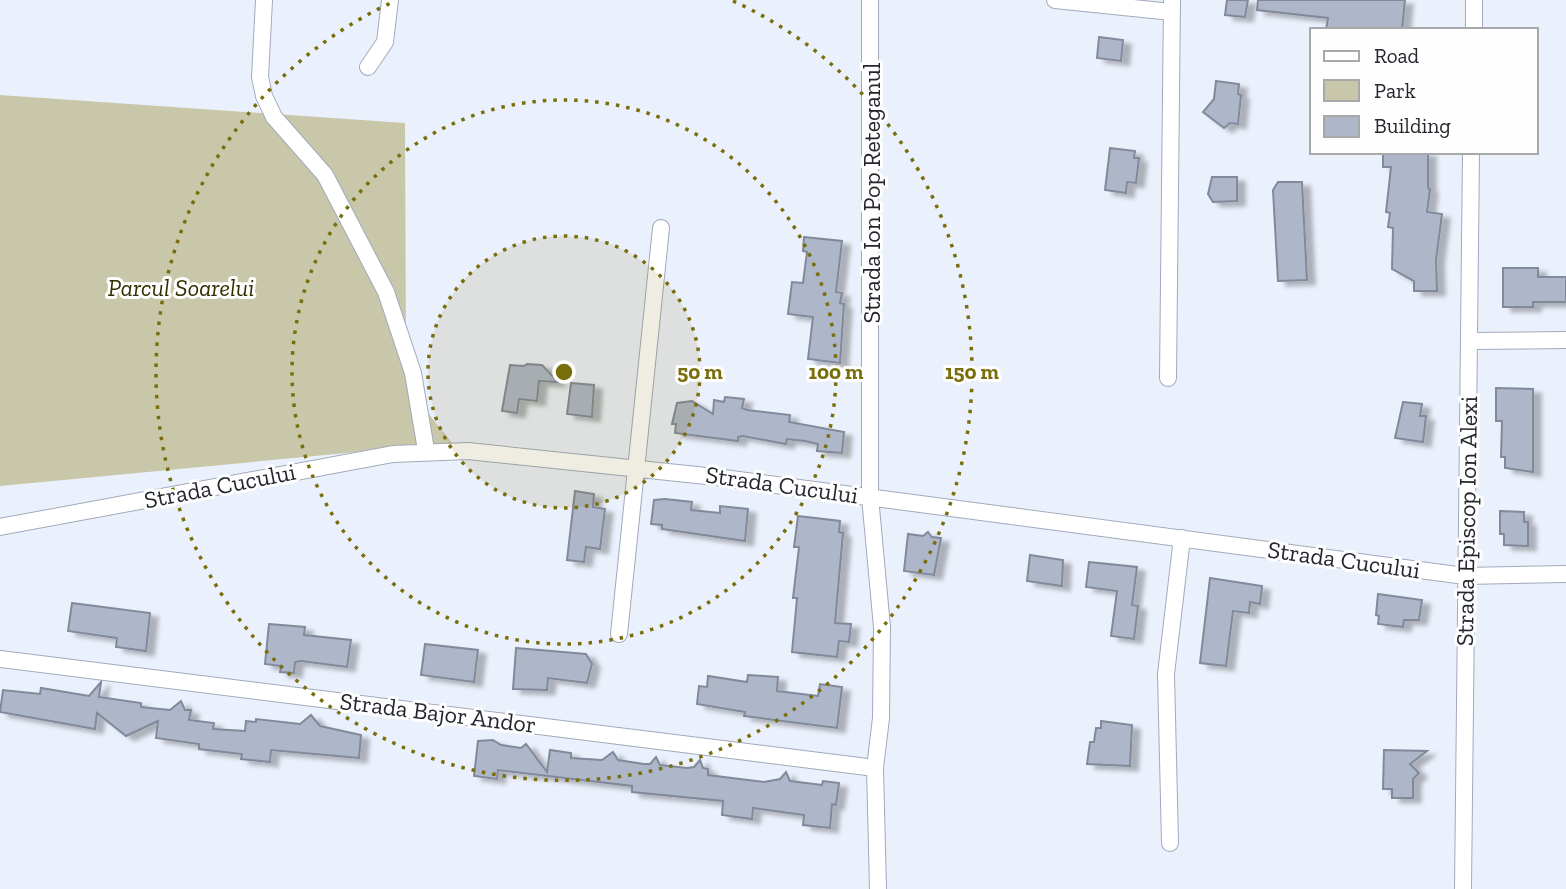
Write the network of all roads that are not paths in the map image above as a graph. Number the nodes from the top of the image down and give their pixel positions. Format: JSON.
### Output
{"nodes":[{"id":1,"x":264,"y":0,"type":"edge"},
{"id":2,"x":390,"y":0,"type":"edge"},
{"id":3,"x":870,"y":0,"type":"edge"},
{"id":4,"x":1055,"y":0,"type":"edge"},
{"id":5,"x":1474,"y":0,"type":"edge"},
{"id":6,"x":1172,"y":6,"type":"edge"},
{"id":7,"x":1474,"y":28,"type":"edge"},
{"id":8,"x":368,"y":67,"type":"dead end"},
{"id":9,"x":1471,"y":154,"type":"edge"},
{"id":10,"x":661,"y":228,"type":"dead end"},
{"id":11,"x":1566,"y":340,"type":"edge"},
{"id":12,"x":1470,"y":341,"type":"junction"},
{"id":13,"x":1168,"y":378,"type":"dead end"},
{"id":14,"x":426,"y":450,"type":"junction"},
{"id":15,"x":636,"y":467,"type":"junction"},
{"id":16,"x":870,"y":497,"type":"junction"},
{"id":17,"x":0,"y":527,"type":"edge"},
{"id":18,"x":1182,"y":538,"type":"junction"},
{"id":19,"x":1566,"y":574,"type":"edge"},
{"id":20,"x":1465,"y":576,"type":"junction"},
{"id":21,"x":619,"y":634,"type":"dead end"},
{"id":22,"x":0,"y":659,"type":"edge"},
{"id":23,"x":876,"y":768,"type":"junction"},
{"id":24,"x":1171,"y":843,"type":"dead end"},
{"id":25,"x":878,"y":889,"type":"edge"},
{"id":26,"x":1463,"y":889,"type":"edge"}],
"edges":[{"from":1,"to":14,"type":"street"},
{"from":2,"to":8,"type":"street"},
{"from":3,"to":16,"type":"street","name":"Strada Ion Pop Reteganul"},
{"from":4,"to":6,"type":"street"},
{"from":5,"to":7,"type":"street"},
{"from":6,"to":13,"type":"street"},
{"from":9,"to":12,"type":"street","name":"Strada Episcop Ion Alexi"},
{"from":10,"to":15,"type":"street"},
{"from":11,"to":12,"type":"street"},
{"from":12,"to":20,"type":"street","name":"Strada Episcop Ion Alexi"},
{"from":14,"to":15,"type":"street","name":"Strada Cucului"},
{"from":14,"to":17,"type":"street","name":"Strada Cucului"},
{"from":15,"to":16,"type":"street","name":"Strada Cucului"},
{"from":15,"to":21,"type":"street"},
{"from":16,"to":18,"type":"street","name":"Strada Cucului"},
{"from":16,"to":23,"type":"street","name":"Strada Ion Pop Reteganul"},
{"from":18,"to":20,"type":"street","name":"Strada Cucului"},
{"from":18,"to":24,"type":"street"},
{"from":19,"to":20,"type":"street","name":"Strada Cucului"},
{"from":20,"to":26,"type":"street","name":"Strada Episcop Ion Alexi"},
{"from":22,"to":23,"type":"street","name":"Strada Bajor Andor"},
{"from":23,"to":25,"type":"street","name":"Strada Ion Pop Reteganul"}]}
